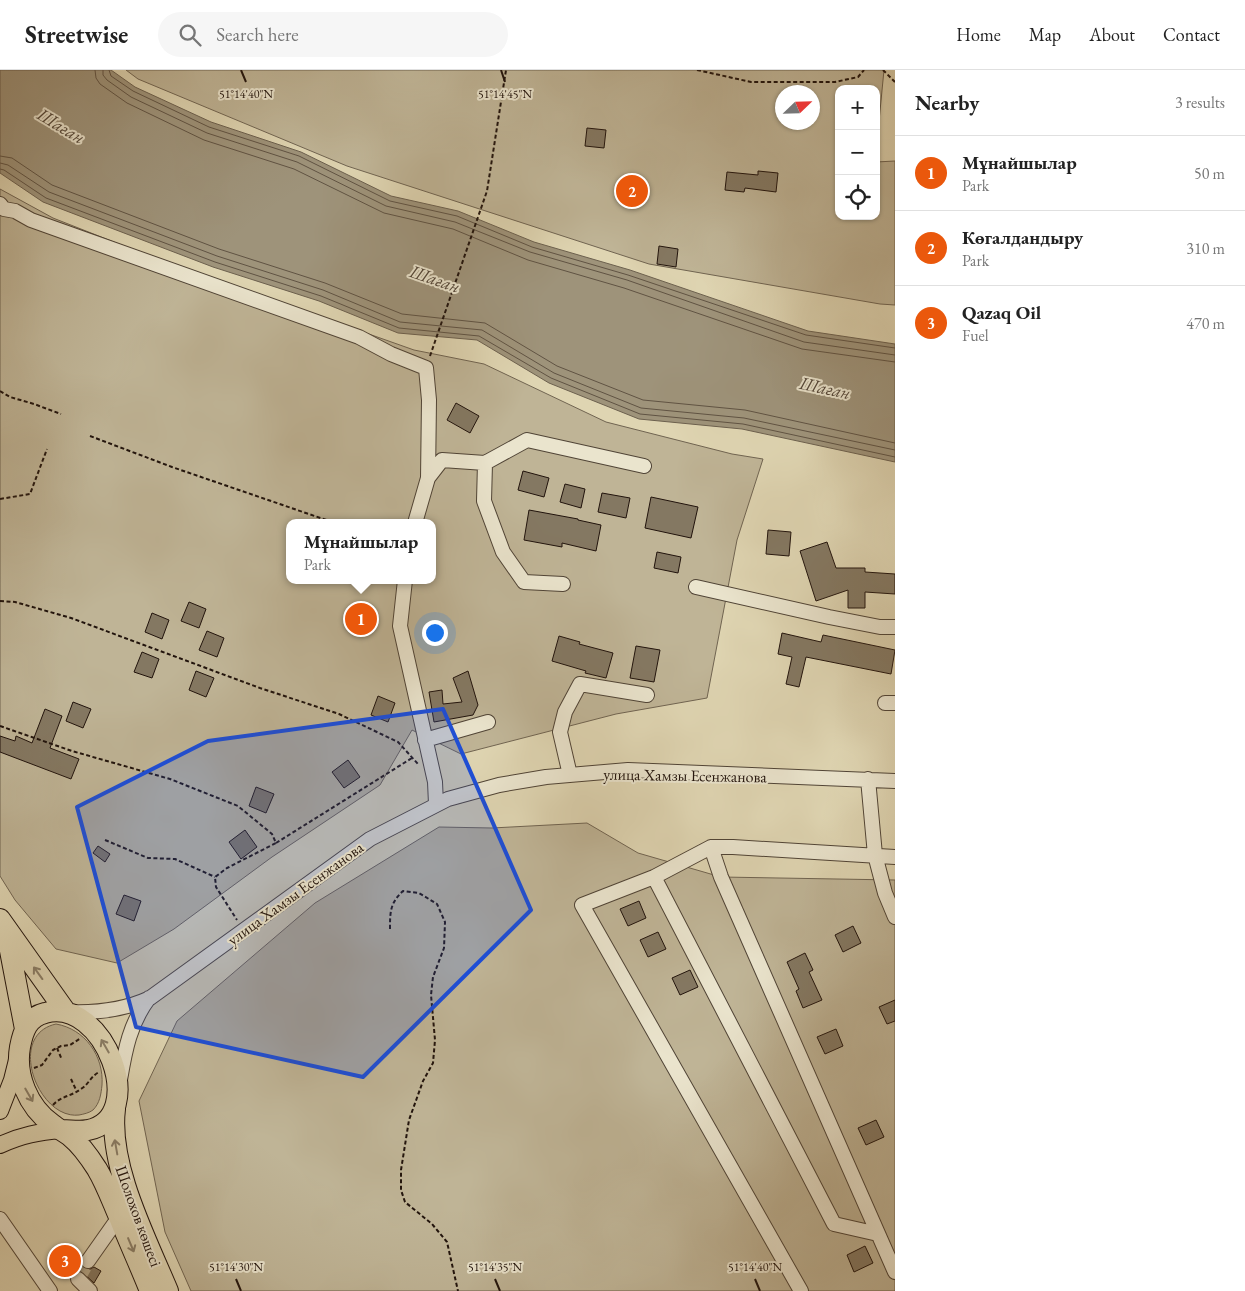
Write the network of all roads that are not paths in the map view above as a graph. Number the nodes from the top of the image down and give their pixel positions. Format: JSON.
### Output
{"nodes":[{"id":1,"x":0,"y":204,"type":"edge"},
{"id":2,"x":485,"y":463,"type":"junction"},
{"id":3,"x":644,"y":466,"type":"dead end"},
{"id":4,"x":428,"y":478,"type":"junction"},
{"id":5,"x":416,"y":519,"type":"edge"},
{"id":6,"x":405,"y":584,"type":"edge"},
{"id":7,"x":563,"y":584,"type":"dead end"},
{"id":8,"x":696,"y":587,"type":"dead end"},
{"id":9,"x":895,"y":627,"type":"edge"},
{"id":10,"x":647,"y":695,"type":"dead end"},
{"id":11,"x":488,"y":722,"type":"dead end"},
{"id":12,"x":425,"y":740,"type":"junction"},
{"id":13,"x":570,"y":775,"type":"junction"},
{"id":14,"x":868,"y":779,"type":"junction"},
{"id":15,"x":895,"y":781,"type":"edge"},
{"id":16,"x":436,"y":804,"type":"junction"},
{"id":17,"x":711,"y":847,"type":"junction"},
{"id":18,"x":875,"y":855,"type":"junction"},
{"id":19,"x":895,"y":857,"type":"edge"},
{"id":20,"x":654,"y":877,"type":"junction"},
{"id":21,"x":895,"y":917,"type":"edge"},
{"id":22,"x":3,"y":923,"type":"edge"},
{"id":23,"x":150,"y":998,"type":"junction"},
{"id":24,"x":66,"y":1012,"type":"junction"},
{"id":25,"x":25,"y":1028,"type":"junction"},
{"id":26,"x":20,"y":1048,"type":"junction"},
{"id":27,"x":116,"y":1104,"type":"junction"},
{"id":28,"x":0,"y":1111,"type":"edge"},
{"id":29,"x":62,"y":1130,"type":"junction"},
{"id":30,"x":0,"y":1145,"type":"edge"},
{"id":31,"x":119,"y":1217,"type":"junction"},
{"id":32,"x":0,"y":1219,"type":"edge"},
{"id":33,"x":878,"y":1234,"type":"junction"},
{"id":34,"x":88,"y":1261,"type":"tunnel mouth"},
{"id":35,"x":895,"y":1272,"type":"edge"},
{"id":36,"x":78,"y":1279,"type":"dead end"},
{"id":37,"x":50,"y":1291,"type":"edge"},
{"id":38,"x":90,"y":1291,"type":"edge"},
{"id":39,"x":150,"y":1291,"type":"edge"},
{"id":40,"x":168,"y":1291,"type":"edge"},
{"id":41,"x":801,"y":1291,"type":"edge"}],
"edges":[{"from":1,"to":4,"type":"street"},
{"from":2,"to":3,"type":"street"},
{"from":2,"to":4,"type":"street"},
{"from":2,"to":7,"type":"street"},
{"from":4,"to":5,"type":"street"},
{"from":6,"to":12,"type":"street"},
{"from":8,"to":9,"type":"street"},
{"from":10,"to":13,"type":"street"},
{"from":11,"to":12,"type":"street"},
{"from":12,"to":16,"type":"street"},
{"from":13,"to":14,"type":"street","name":"улица Хамзы Есенжанова"},
{"from":13,"to":16,"type":"street","name":"улица Хамзы Есенжанова"},
{"from":14,"to":15,"type":"street","name":"улица Хамзы Есенжанова"},
{"from":14,"to":18,"type":"street"},
{"from":16,"to":23,"type":"street","name":"улица Хамзы Есенжанова"},
{"from":17,"to":18,"type":"street"},
{"from":17,"to":20,"type":"street"},
{"from":17,"to":33,"type":"street"},
{"from":18,"to":19,"type":"street"},
{"from":18,"to":21,"type":"street"},
{"from":20,"to":33,"type":"street"},
{"from":20,"to":41,"type":"street"},
{"from":24,"to":22,"type":"highway","one_way":true},
{"from":22,"to":25,"type":"highway"},
{"from":23,"to":24,"type":"street"},
{"from":23,"to":27,"type":"street"},
{"from":24,"to":25,"type":"highway"},
{"from":27,"to":24,"type":"highway","one_way":true},
{"from":25,"to":26,"type":"highway"},
{"from":26,"to":28,"type":"main road"},
{"from":26,"to":29,"type":"highway","one_way":true},
{"from":27,"to":29,"type":"highway"},
{"from":40,"to":27,"type":"highway","name":"Шолохов көшесі","one_way":true},
{"from":29,"to":30,"type":"main road"},
{"from":29,"to":31,"type":"highway","name":"Шолохов көшесі"},
{"from":31,"to":34,"type":"street"},
{"from":31,"to":39,"type":"highway","name":"Шолохов көшесі","one_way":true},
{"from":32,"to":37,"type":"street"},
{"from":33,"to":35,"type":"street"},
{"from":36,"to":38,"type":"street"}]}
